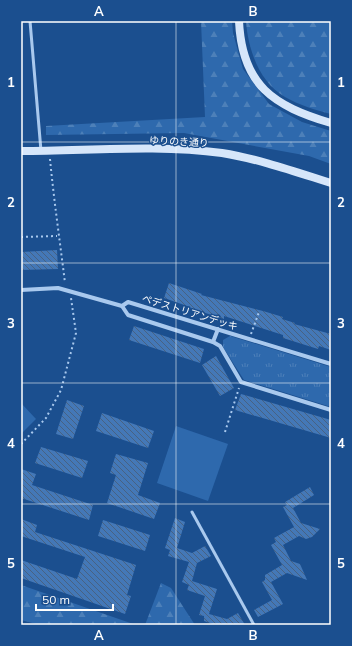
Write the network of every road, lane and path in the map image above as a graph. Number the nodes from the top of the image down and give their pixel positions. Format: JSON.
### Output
{"nodes":[{"id":1,"x":30,"y":21,"type":"edge"},
{"id":2,"x":239,"y":21,"type":"edge"},
{"id":3,"x":331,"y":124,"type":"edge"},
{"id":4,"x":21,"y":151,"type":"edge"},
{"id":5,"x":41,"y":151,"type":"junction"},
{"id":6,"x":49,"y":158,"type":"dead end"},
{"id":7,"x":331,"y":183,"type":"edge"},
{"id":8,"x":57,"y":236,"type":"junction"},
{"id":9,"x":21,"y":237,"type":"edge"},
{"id":10,"x":21,"y":290,"type":"edge"},
{"id":11,"x":68,"y":290,"type":"junction"},
{"id":12,"x":122,"y":306,"type":"junction"},
{"id":13,"x":259,"y":312,"type":"dead end"},
{"id":14,"x":218,"y":329,"type":"junction"},
{"id":15,"x":250,"y":339,"type":"junction"},
{"id":16,"x":213,"y":342,"type":"junction"},
{"id":17,"x":331,"y":364,"type":"edge"},
{"id":18,"x":241,"y":382,"type":"junction"},
{"id":19,"x":331,"y":410,"type":"edge"},
{"id":20,"x":225,"y":432,"type":"dead end"},
{"id":21,"x":21,"y":444,"type":"edge"},
{"id":22,"x":192,"y":512,"type":"dead end"},
{"id":23,"x":254,"y":625,"type":"edge"}],
"edges":[{"from":1,"to":5,"type":"lane"},
{"from":2,"to":3,"type":"street"},
{"from":4,"to":5,"type":"street","name":"ゆりのき通り"},
{"from":5,"to":7,"type":"street","name":"ゆりのき通り"},
{"from":6,"to":8,"type":"path"},
{"from":8,"to":9,"type":"path"},
{"from":8,"to":11,"type":"path"},
{"from":10,"to":11,"type":"street","name":"ペデストリアンデッキ"},
{"from":11,"to":12,"type":"street","name":"ペデストリアンデッキ"},
{"from":11,"to":21,"type":"path"},
{"from":12,"to":14,"type":"street","name":"ペデストリアンデッキ"},
{"from":12,"to":16,"type":"street"},
{"from":13,"to":15,"type":"path"},
{"from":14,"to":15,"type":"street","name":"ペデストリアンデッキ"},
{"from":14,"to":16,"type":"street"},
{"from":15,"to":17,"type":"street","name":"ペデストリアンデッキ"},
{"from":16,"to":18,"type":"street"},
{"from":18,"to":19,"type":"street"},
{"from":18,"to":20,"type":"path"},
{"from":22,"to":23,"type":"lane"}]}
